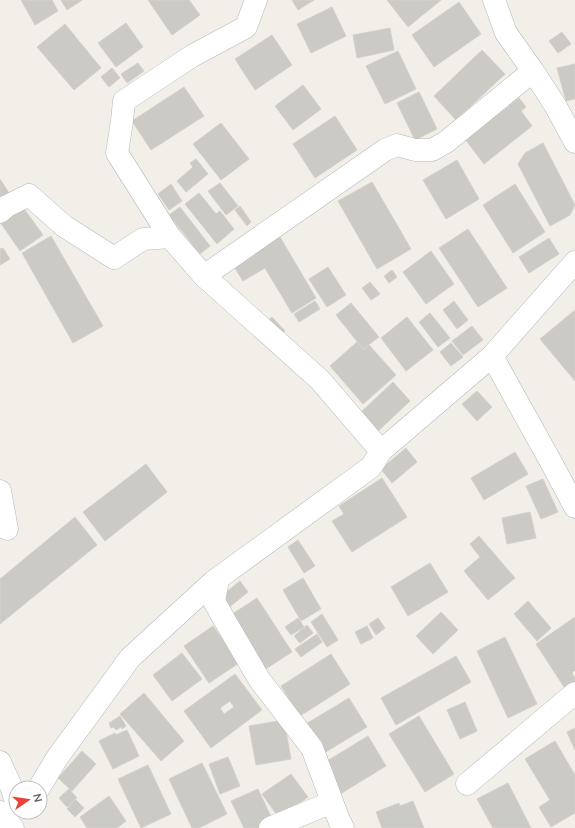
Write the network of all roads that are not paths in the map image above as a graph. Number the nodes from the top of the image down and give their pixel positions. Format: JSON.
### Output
{"nodes":[{"id":1,"x":256,"y":0,"type":"edge"},
{"id":2,"x":494,"y":0,"type":"edge"},
{"id":3,"x":533,"y":71,"type":"junction"},
{"id":4,"x":575,"y":142,"type":"edge"},
{"id":5,"x":0,"y":212,"type":"edge"},
{"id":6,"x":170,"y":237,"type":"junction"},
{"id":7,"x":575,"y":262,"type":"edge"},
{"id":8,"x":204,"y":276,"type":"junction"},
{"id":9,"x":492,"y":356,"type":"junction"},
{"id":10,"x":381,"y":451,"type":"junction"},
{"id":11,"x":0,"y":492,"type":"edge"},
{"id":12,"x":575,"y":507,"type":"edge"},
{"id":13,"x":7,"y":529,"type":"dead end"},
{"id":14,"x":218,"y":579,"type":"junction"},
{"id":15,"x":575,"y":693,"type":"edge"},
{"id":16,"x":0,"y":762,"type":"edge"},
{"id":17,"x":8,"y":780,"type":"edge"},
{"id":18,"x":44,"y":780,"type":"edge"},
{"id":19,"x":467,"y":784,"type":"dead end"},
{"id":20,"x":332,"y":802,"type":"junction"},
{"id":21,"x":270,"y":828,"type":"edge"},
{"id":22,"x":343,"y":828,"type":"edge"}],
"edges":[{"from":1,"to":6,"type":"street"},
{"from":2,"to":3,"type":"street"},
{"from":3,"to":4,"type":"street"},
{"from":3,"to":8,"type":"street"},
{"from":5,"to":6,"type":"street"},
{"from":6,"to":8,"type":"street"},
{"from":7,"to":9,"type":"street"},
{"from":8,"to":10,"type":"street"},
{"from":9,"to":10,"type":"street"},
{"from":9,"to":12,"type":"street"},
{"from":10,"to":14,"type":"street"},
{"from":11,"to":13,"type":"street"},
{"from":14,"to":18,"type":"street"},
{"from":14,"to":20,"type":"street"},
{"from":15,"to":19,"type":"street"},
{"from":16,"to":17,"type":"street"},
{"from":20,"to":21,"type":"street"},
{"from":20,"to":22,"type":"street"}]}
